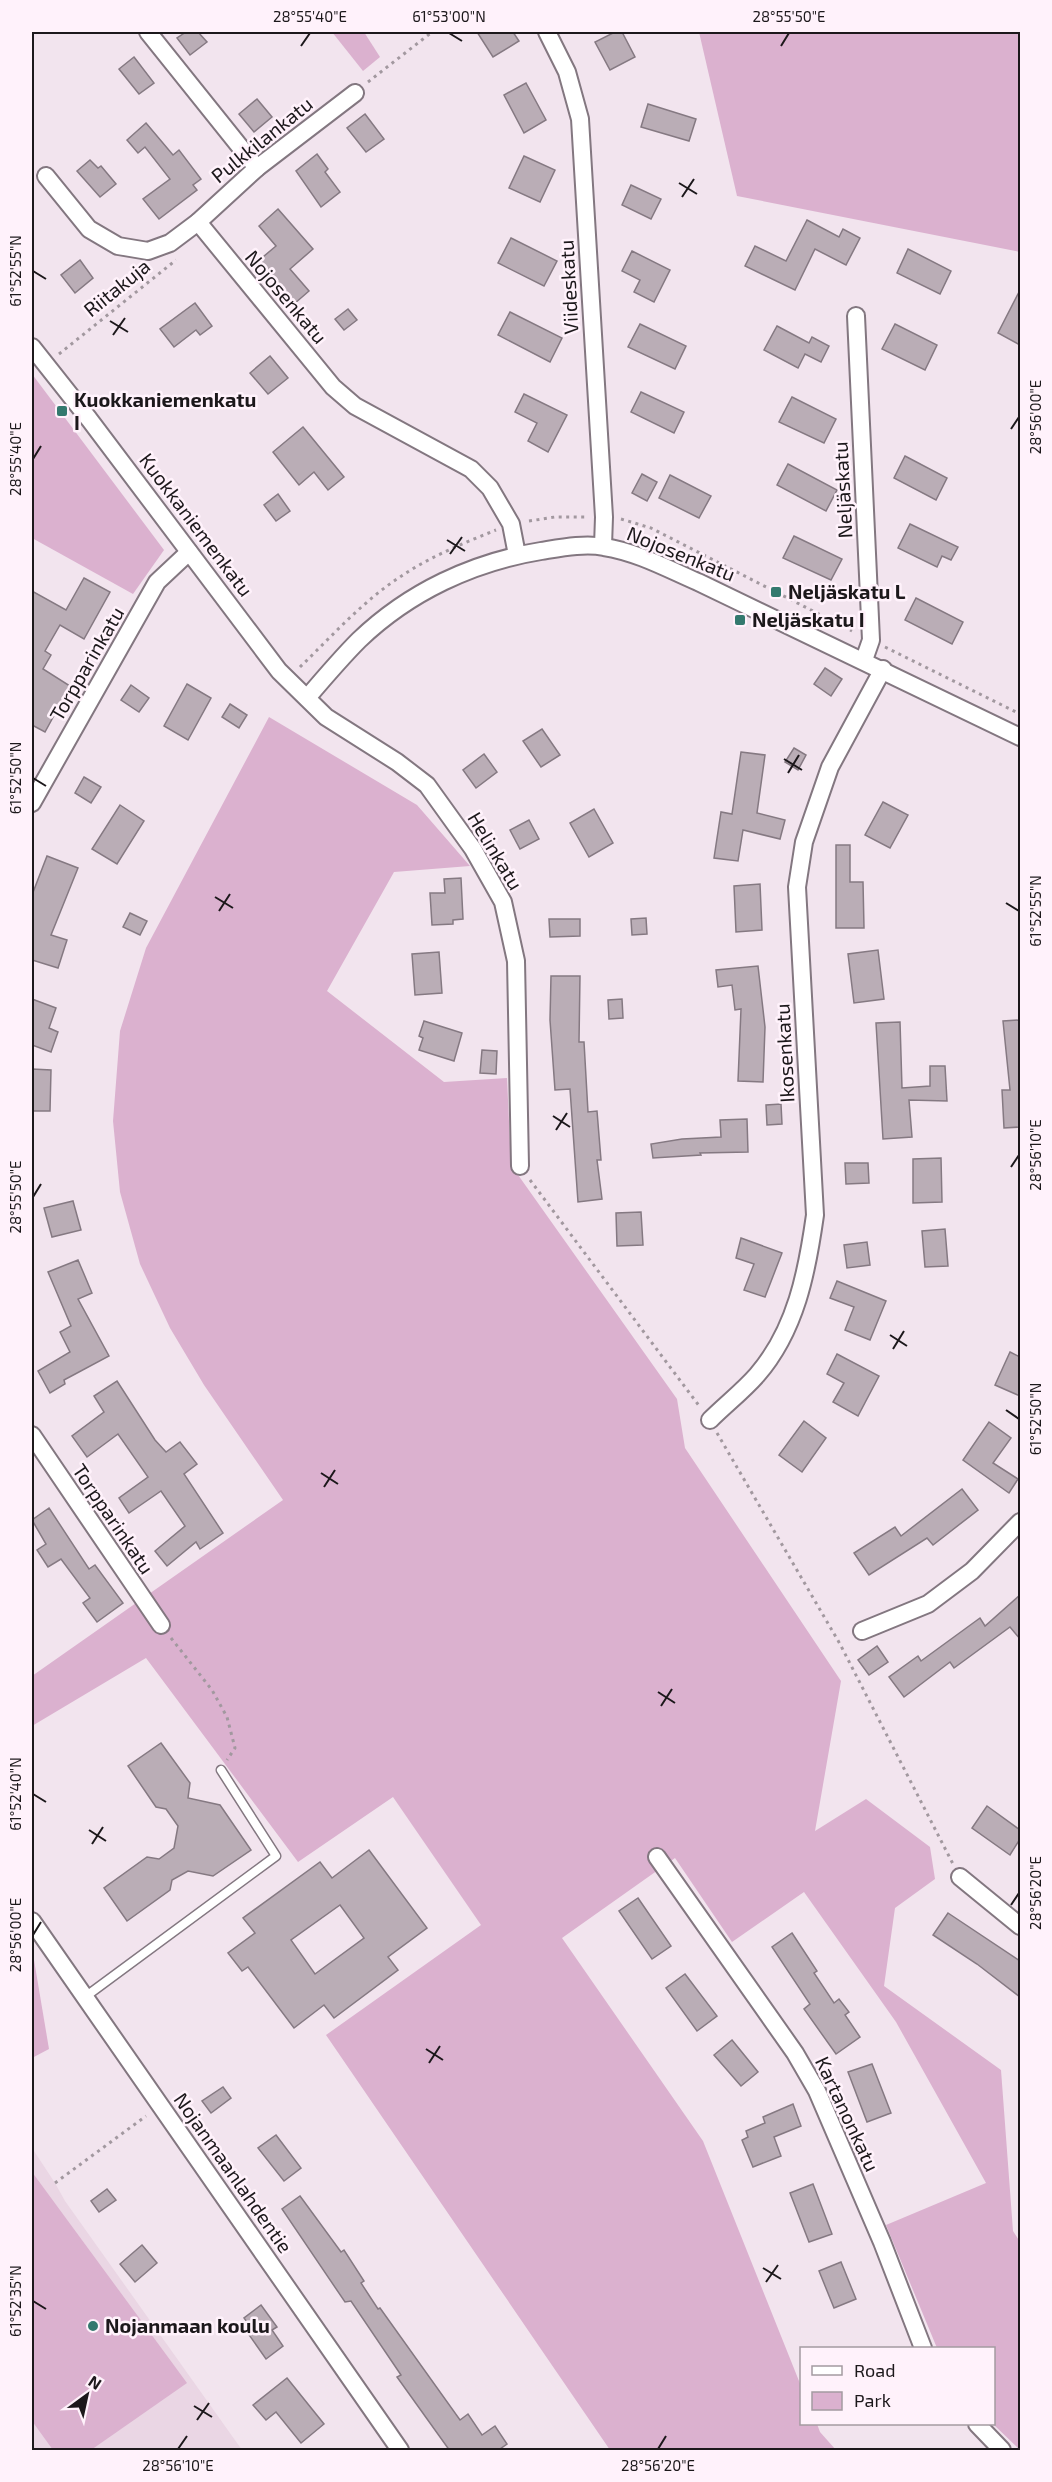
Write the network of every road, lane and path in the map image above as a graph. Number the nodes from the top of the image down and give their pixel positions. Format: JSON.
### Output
{"nodes":[{"id":1,"x":148,"y":32,"type":"edge"},
{"id":2,"x":432,"y":32,"type":"edge"},
{"id":3,"x":547,"y":32,"type":"edge"},
{"id":4,"x":355,"y":93,"type":"joint"},
{"id":5,"x":257,"y":168,"type":"junction"},
{"id":6,"x":46,"y":176,"type":"dead end"},
{"id":7,"x":198,"y":222,"type":"junction"},
{"id":8,"x":181,"y":256,"type":"dead end"},
{"id":9,"x":856,"y":316,"type":"dead end"},
{"id":10,"x":32,"y":347,"type":"edge"},
{"id":11,"x":45,"y":365,"type":"junction"},
{"id":12,"x":603,"y":517,"type":"junction"},
{"id":13,"x":511,"y":524,"type":"junction"},
{"id":14,"x":603,"y":546,"type":"junction"},
{"id":15,"x":189,"y":552,"type":"junction"},
{"id":16,"x":517,"y":555,"type":"junction"},
{"id":17,"x":871,"y":640,"type":"junction"},
{"id":18,"x":864,"y":660,"type":"junction"},
{"id":19,"x":884,"y":669,"type":"junction"},
{"id":20,"x":288,"y":678,"type":"junction"},
{"id":21,"x":307,"y":698,"type":"junction"},
{"id":22,"x":1020,"y":714,"type":"edge"},
{"id":23,"x":1020,"y":736,"type":"edge"},
{"id":24,"x":32,"y":803,"type":"edge"},
{"id":25,"x":520,"y":1166,"type":"joint"},
{"id":26,"x":710,"y":1420,"type":"junction"},
{"id":27,"x":32,"y":1436,"type":"edge"},
{"id":28,"x":1020,"y":1522,"type":"edge"},
{"id":29,"x":161,"y":1625,"type":"joint"},
{"id":30,"x":862,"y":1631,"type":"dead end"},
{"id":31,"x":221,"y":1770,"type":"joint"},
{"id":32,"x":657,"y":1857,"type":"dead end"},
{"id":33,"x":960,"y":1877,"type":"joint"},
{"id":34,"x":32,"y":1921,"type":"edge"},
{"id":35,"x":1020,"y":1926,"type":"edge"},
{"id":36,"x":85,"y":1997,"type":"junction"},
{"id":37,"x":150,"y":2113,"type":"dead end"},
{"id":38,"x":55,"y":2183,"type":"dead end"},
{"id":39,"x":922,"y":2347,"type":"edge"},
{"id":40,"x":978,"y":2425,"type":"edge"},
{"id":41,"x":400,"y":2451,"type":"edge"},
{"id":42,"x":1002,"y":2451,"type":"edge"}],
"edges":[{"from":1,"to":5,"type":"street"},
{"from":2,"to":4,"type":"path"},
{"from":3,"to":12,"type":"street","name":"Viideskatu"},
{"from":4,"to":5,"type":"street","name":"Pulkkilankatu"},
{"from":5,"to":7,"type":"street","name":"Pulkkilankatu"},
{"from":6,"to":7,"type":"street","name":"Pulkkilankatu"},
{"from":7,"to":13,"type":"street","name":"Nojosenkatu"},
{"from":8,"to":11,"type":"path","name":"Riitakuja"},
{"from":9,"to":17,"type":"street","name":"Neljäskatu"},
{"from":10,"to":11,"type":"street","name":"Kuokkaniemenkatu"},
{"from":11,"to":15,"type":"street","name":"Kuokkaniemenkatu"},
{"from":12,"to":13,"type":"path"},
{"from":12,"to":14,"type":"street","name":"Viideskatu"},
{"from":12,"to":17,"type":"path"},
{"from":13,"to":16,"type":"street","name":"Nojosenkatu"},
{"from":13,"to":20,"type":"path"},
{"from":14,"to":16,"type":"street","name":"Nojosenkatu"},
{"from":14,"to":18,"type":"street","name":"Nojosenkatu"},
{"from":15,"to":20,"type":"street","name":"Kuokkaniemenkatu"},
{"from":15,"to":24,"type":"street","name":"Torpparinkatu"},
{"from":16,"to":21,"type":"street"},
{"from":17,"to":18,"type":"street","name":"Neljäskatu"},
{"from":17,"to":22,"type":"path"},
{"from":18,"to":19,"type":"street","name":"Nojosenkatu"},
{"from":19,"to":23,"type":"street","name":"Nojosenkatu"},
{"from":19,"to":26,"type":"street","name":"Ikosenkatu"},
{"from":20,"to":21,"type":"street","name":"Kuokkaniemenkatu"},
{"from":21,"to":25,"type":"street","name":"Helinkatu"},
{"from":25,"to":26,"type":"path"},
{"from":26,"to":33,"type":"path"},
{"from":27,"to":29,"type":"street","name":"Torpparinkatu"},
{"from":28,"to":30,"type":"street"},
{"from":29,"to":31,"type":"path"},
{"from":31,"to":36,"type":"lane"},
{"from":32,"to":39,"type":"street","name":"Kartanonkatu"},
{"from":33,"to":35,"type":"street"},
{"from":34,"to":36,"type":"street","name":"Nojanmaanlahdentie"},
{"from":36,"to":41,"type":"street","name":"Nojanmaanlahdentie"},
{"from":37,"to":38,"type":"path"},
{"from":40,"to":42,"type":"street"}]}
